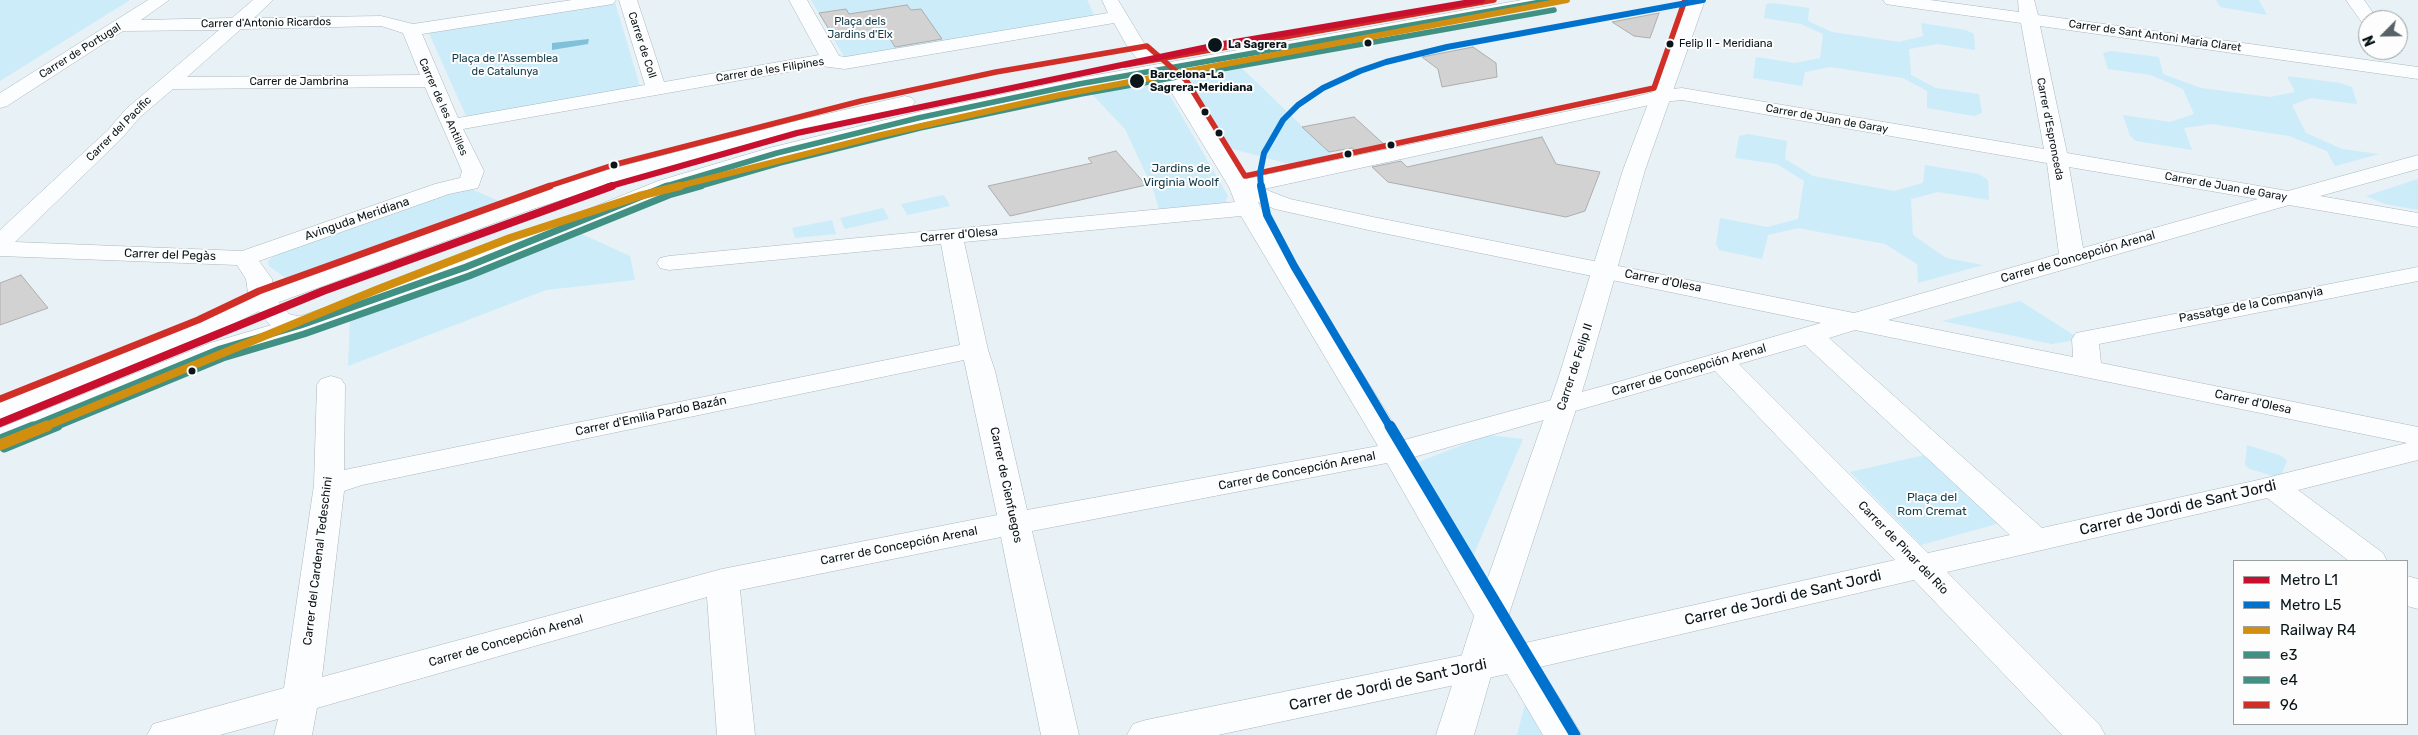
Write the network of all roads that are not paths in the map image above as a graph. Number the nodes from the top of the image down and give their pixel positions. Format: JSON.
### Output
{"nodes":[{"id":1,"x":160,"y":0,"type":"edge"},
{"id":2,"x":264,"y":0,"type":"edge"},
{"id":3,"x":479,"y":0,"type":"edge"},
{"id":4,"x":607,"y":0,"type":"edge"},
{"id":5,"x":628,"y":0,"type":"edge"},
{"id":6,"x":1109,"y":0,"type":"edge"},
{"id":7,"x":1468,"y":0,"type":"edge"},
{"id":8,"x":1552,"y":0,"type":"edge"},
{"id":9,"x":1696,"y":0,"type":"edge"},
{"id":10,"x":1892,"y":0,"type":"edge"},
{"id":11,"x":805,"y":1,"type":"edge"},
{"id":12,"x":2027,"y":9,"type":"edge"},
{"id":13,"x":1119,"y":17,"type":"junction"},
{"id":14,"x":481,"y":20,"type":"junction"},
{"id":15,"x":238,"y":23,"type":"junction"},
{"id":16,"x":119,"y":26,"type":"junction"},
{"id":17,"x":411,"y":30,"type":"junction"},
{"id":18,"x":2399,"y":60,"type":"edge"},
{"id":19,"x":832,"y":61,"type":"junction"},
{"id":20,"x":1153,"y":63,"type":"junction"},
{"id":21,"x":2411,"y":72,"type":"edge"},
{"id":22,"x":431,"y":81,"type":"junction"},
{"id":23,"x":167,"y":83,"type":"junction"},
{"id":24,"x":656,"y":89,"type":"junction"},
{"id":25,"x":2418,"y":91,"type":"edge"},
{"id":26,"x":1662,"y":96,"type":"junction"},
{"id":27,"x":0,"y":102,"type":"edge"},
{"id":28,"x":451,"y":125,"type":"junction"},
{"id":29,"x":2057,"y":159,"type":"junction"},
{"id":30,"x":2418,"y":162,"type":"edge"},
{"id":31,"x":470,"y":183,"type":"joint"},
{"id":32,"x":1244,"y":197,"type":"junction"},
{"id":33,"x":2290,"y":198,"type":"junction"},
{"id":34,"x":2418,"y":220,"type":"edge"},
{"id":35,"x":951,"y":236,"type":"junction"},
{"id":36,"x":0,"y":243,"type":"edge"},
{"id":37,"x":0,"y":249,"type":"edge"},
{"id":38,"x":244,"y":258,"type":"junction"},
{"id":39,"x":2072,"y":258,"type":"junction"},
{"id":40,"x":670,"y":263,"type":"dead end"},
{"id":41,"x":1603,"y":269,"type":"junction"},
{"id":42,"x":2418,"y":274,"type":"edge"},
{"id":43,"x":262,"y":300,"type":"junction"},
{"id":44,"x":1857,"y":321,"type":"junction"},
{"id":45,"x":301,"y":325,"type":"junction"},
{"id":46,"x":1810,"y":335,"type":"junction"},
{"id":47,"x":974,"y":350,"type":"junction"},
{"id":48,"x":1720,"y":361,"type":"junction"},
{"id":49,"x":2088,"y":368,"type":"junction"},
{"id":50,"x":331,"y":385,"type":"dead end"},
{"id":51,"x":1563,"y":406,"type":"junction"},
{"id":52,"x":0,"y":410,"type":"edge"},
{"id":53,"x":2418,"y":436,"type":"edge"},
{"id":54,"x":0,"y":440,"type":"edge"},
{"id":55,"x":2418,"y":450,"type":"edge"},
{"id":56,"x":1396,"y":452,"type":"junction"},
{"id":57,"x":329,"y":485,"type":"junction"},
{"id":58,"x":2271,"y":486,"type":"junction"},
{"id":59,"x":1014,"y":523,"type":"junction"},
{"id":60,"x":2036,"y":540,"type":"junction"},
{"id":61,"x":2370,"y":560,"type":"edge"},
{"id":62,"x":1921,"y":566,"type":"junction"},
{"id":63,"x":722,"y":581,"type":"junction"},
{"id":64,"x":1492,"y":617,"type":"junction"},
{"id":65,"x":1516,"y":657,"type":"junction"},
{"id":66,"x":1476,"y":667,"type":"junction"},
{"id":67,"x":301,"y":698,"type":"junction"},
{"id":68,"x":166,"y":735,"type":"edge"},
{"id":69,"x":293,"y":735,"type":"edge"},
{"id":70,"x":736,"y":735,"type":"edge"},
{"id":71,"x":1060,"y":735,"type":"edge"},
{"id":72,"x":1146,"y":735,"type":"edge"},
{"id":73,"x":1455,"y":735,"type":"edge"},
{"id":74,"x":1563,"y":735,"type":"edge"},
{"id":75,"x":2086,"y":735,"type":"edge"}],
"edges":[{"from":1,"to":16,"type":"street","name":"Carrer de Portugal"},
{"from":2,"to":15,"type":"street","name":"Carrer del Pacífic"},
{"from":3,"to":14,"type":"street"},
{"from":4,"to":14,"type":"street"},
{"from":5,"to":24,"type":"street","name":"Carrer de Coll"},
{"from":6,"to":13,"type":"street"},
{"from":7,"to":20,"type":"street"},
{"from":8,"to":20,"type":"street"},
{"from":9,"to":26,"type":"street","name":"Carrer de Felip II"},
{"from":10,"to":12,"type":"street","name":"Carrer de Sant Antoni Maria Claret"},
{"from":11,"to":19,"type":"street"},
{"from":12,"to":21,"type":"street","name":"Carrer de Sant Antoni Maria Claret"},
{"from":12,"to":29,"type":"street","name":"Carrer d'Espronceda"},
{"from":13,"to":19,"type":"street","name":"Carrer de les Filipines"},
{"from":13,"to":20,"type":"street"},
{"from":14,"to":17,"type":"street"},
{"from":15,"to":16,"type":"street","name":"Carrer d'Antonio Ricardos"},
{"from":15,"to":17,"type":"street","name":"Carrer d'Antonio Ricardos"},
{"from":15,"to":23,"type":"street","name":"Carrer del Pacífic"},
{"from":16,"to":27,"type":"street","name":"Carrer de Portugal"},
{"from":17,"to":22,"type":"street","name":"Carrer de les Antilles"},
{"from":18,"to":21,"type":"street"},
{"from":19,"to":24,"type":"street","name":"Carrer de les Filipines"},
{"from":20,"to":32,"type":"street"},
{"from":20,"to":43,"type":"street"},
{"from":20,"to":45,"type":"street"},
{"from":21,"to":25,"type":"street"},
{"from":22,"to":23,"type":"street","name":"Carrer de Jambrina"},
{"from":22,"to":28,"type":"street","name":"Carrer de les Antilles"},
{"from":23,"to":36,"type":"street","name":"Carrer del Pacífic"},
{"from":24,"to":28,"type":"street","name":"Carrer de les Filipines"},
{"from":26,"to":29,"type":"street","name":"Carrer de Juan de Garay"},
{"from":26,"to":32,"type":"street","name":"Carrer de Juan de Garay"},
{"from":26,"to":41,"type":"street","name":"Carrer de Felip II"},
{"from":28,"to":31,"type":"street","name":"Carrer de les Antilles"},
{"from":29,"to":33,"type":"street","name":"Carrer de Juan de Garay"},
{"from":29,"to":39,"type":"street","name":"Carrer d'Espronceda"},
{"from":30,"to":33,"type":"street","name":"Carrer de Concepción Arenal"},
{"from":31,"to":38,"type":"street","name":"Avinguda Meridiana"},
{"from":32,"to":35,"type":"street","name":"Carrer d'Olesa"},
{"from":32,"to":41,"type":"street","name":"Carrer d'Olesa"},
{"from":32,"to":56,"type":"street"},
{"from":33,"to":34,"type":"street","name":"Carrer de Juan de Garay"},
{"from":33,"to":39,"type":"street","name":"Carrer de Concepción Arenal"},
{"from":35,"to":40,"type":"street","name":"Carrer d'Olesa"},
{"from":35,"to":47,"type":"street","name":"Carrer de Cienfuegos"},
{"from":37,"to":38,"type":"street","name":"Carrer del Pegàs"},
{"from":38,"to":43,"type":"street"},
{"from":39,"to":44,"type":"street","name":"Carrer de Concepción Arenal"},
{"from":41,"to":44,"type":"street","name":"Carrer d'Olesa"},
{"from":41,"to":51,"type":"street","name":"Carrer de Felip II"},
{"from":42,"to":49,"type":"street","name":"Passatge de la Companyia"},
{"from":43,"to":45,"type":"street"},
{"from":43,"to":52,"type":"street"},
{"from":44,"to":46,"type":"street","name":"Carrer de Concepción Arenal"},
{"from":44,"to":49,"type":"street","name":"Carrer d'Olesa"},
{"from":45,"to":54,"type":"street"},
{"from":46,"to":48,"type":"street","name":"Carrer de Concepción Arenal"},
{"from":46,"to":60,"type":"street"},
{"from":47,"to":57,"type":"street","name":"Carrer d'Emilia Pardo Bazán"},
{"from":47,"to":59,"type":"street","name":"Carrer de Cienfuegos"},
{"from":48,"to":51,"type":"street","name":"Carrer de Concepción Arenal"},
{"from":48,"to":62,"type":"street","name":"Carrer de Pinar del Río"},
{"from":49,"to":53,"type":"street","name":"Carrer d'Olesa"},
{"from":50,"to":57,"type":"street","name":"Carrer del Cardenal Tedeschini"},
{"from":51,"to":56,"type":"street","name":"Carrer de Concepción Arenal"},
{"from":51,"to":64,"type":"street","name":"Carrer de Felip II"},
{"from":55,"to":58,"type":"street","name":"Carrer de Jordi de Sant Jordi"},
{"from":56,"to":59,"type":"street","name":"Carrer de Concepción Arenal"},
{"from":56,"to":64,"type":"street"},
{"from":57,"to":67,"type":"street","name":"Carrer del Cardenal Tedeschini"},
{"from":58,"to":60,"type":"street","name":"Carrer de Jordi de Sant Jordi"},
{"from":58,"to":61,"type":"street"},
{"from":59,"to":63,"type":"street","name":"Carrer de Concepción Arenal"},
{"from":59,"to":71,"type":"street","name":"Carrer de Cienfuegos"},
{"from":60,"to":62,"type":"street","name":"Carrer de Jordi de Sant Jordi"},
{"from":62,"to":65,"type":"street","name":"Carrer de Jordi de Sant Jordi"},
{"from":62,"to":75,"type":"street","name":"Carrer de Pinar del Río"},
{"from":63,"to":67,"type":"street","name":"Carrer de Concepción Arenal"},
{"from":63,"to":70,"type":"street"},
{"from":64,"to":65,"type":"street"},
{"from":64,"to":66,"type":"street","name":"Carrer de Felip II"},
{"from":65,"to":66,"type":"street","name":"Carrer de Jordi de Sant Jordi"},
{"from":65,"to":74,"type":"street"},
{"from":66,"to":72,"type":"street","name":"Carrer de Jordi de Sant Jordi"},
{"from":66,"to":73,"type":"street","name":"Carrer de Felip II"},
{"from":67,"to":68,"type":"street","name":"Carrer de Concepción Arenal"},
{"from":67,"to":69,"type":"street","name":"Carrer del Cardenal Tedeschini"}]}
